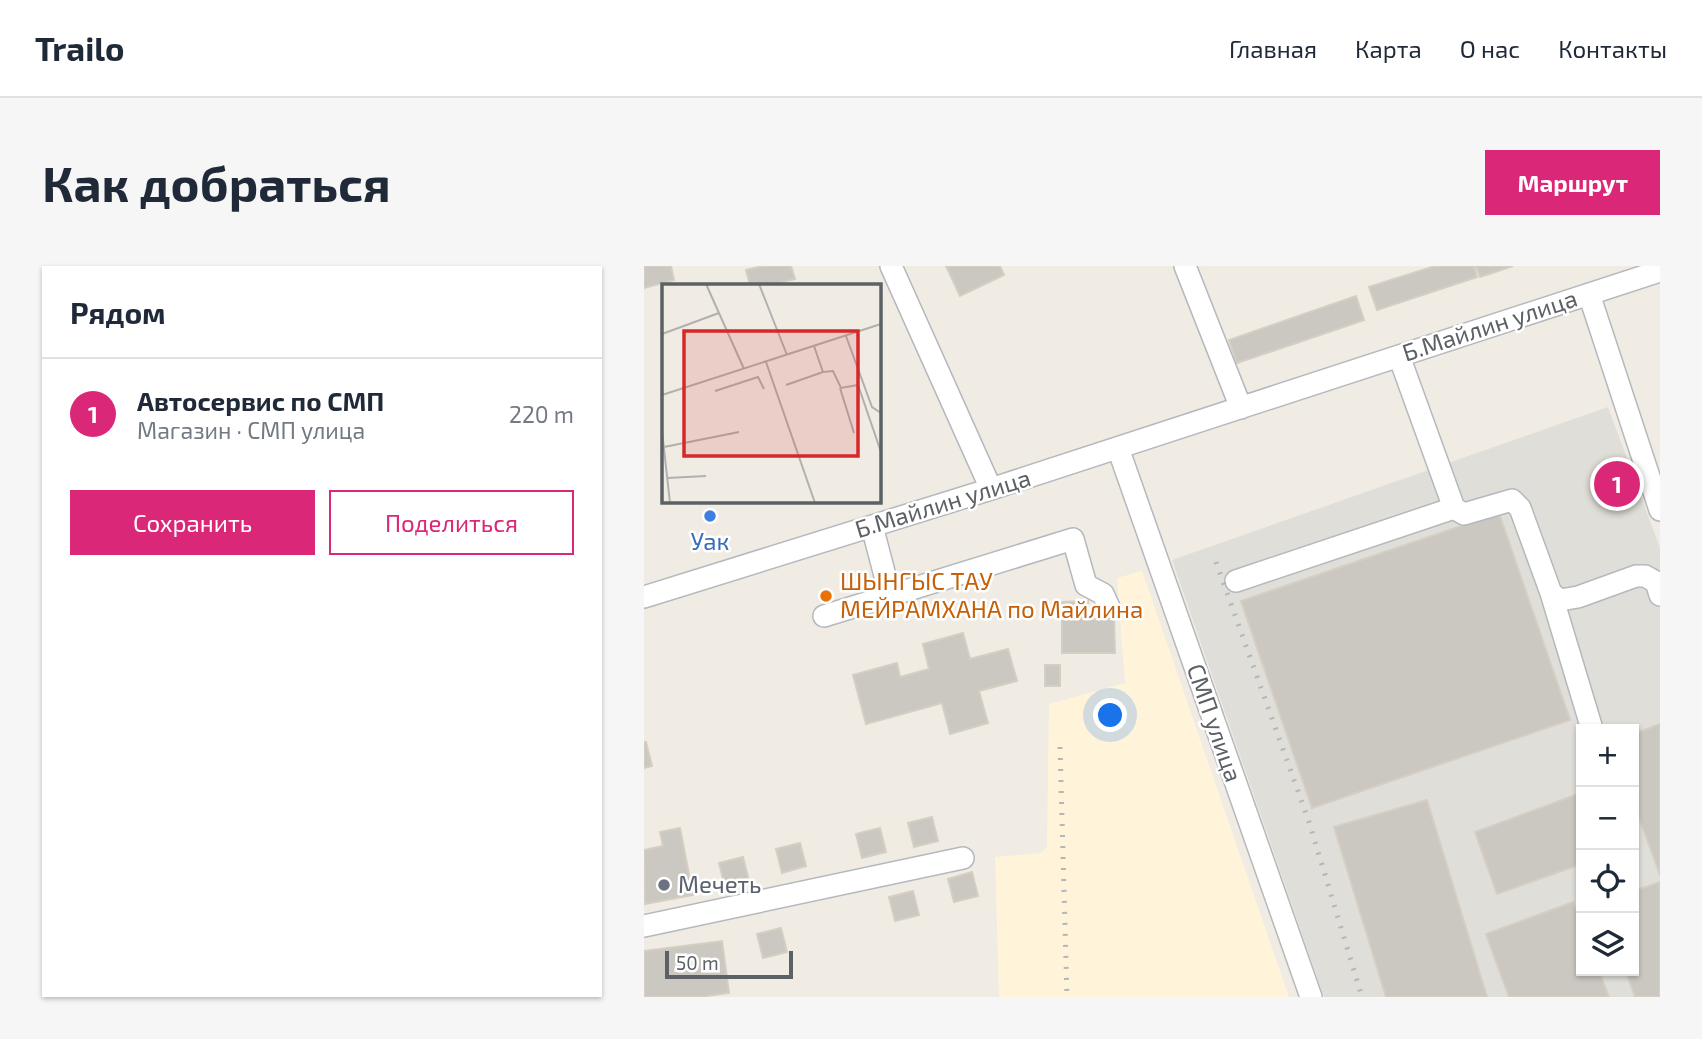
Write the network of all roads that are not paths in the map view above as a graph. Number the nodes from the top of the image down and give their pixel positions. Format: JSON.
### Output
{"nodes":[{"id":1,"x":891,"y":266,"type":"edge"},
{"id":2,"x":1185,"y":266,"type":"edge"},
{"id":3,"x":1660,"y":271,"type":"edge"},
{"id":4,"x":1589,"y":294,"type":"junction"},
{"id":5,"x":1399,"y":356,"type":"junction"},
{"id":6,"x":1241,"y":408,"type":"junction"},
{"id":7,"x":1118,"y":448,"type":"junction"},
{"id":8,"x":991,"y":489,"type":"junction"},
{"id":9,"x":1454,"y":509,"type":"junction"},
{"id":10,"x":1660,"y":510,"type":"edge"},
{"id":11,"x":872,"y":526,"type":"junction"},
{"id":12,"x":1236,"y":581,"type":"dead end"},
{"id":13,"x":1551,"y":593,"type":"junction"},
{"id":14,"x":890,"y":595,"type":"junction"},
{"id":15,"x":1660,"y":595,"type":"edge"},
{"id":16,"x":644,"y":597,"type":"edge"},
{"id":17,"x":1109,"y":607,"type":"dead end"},
{"id":18,"x":824,"y":616,"type":"dead end"},
{"id":19,"x":1590,"y":724,"type":"edge"},
{"id":20,"x":963,"y":858,"type":"dead end"},
{"id":21,"x":644,"y":926,"type":"edge"},
{"id":22,"x":1311,"y":997,"type":"edge"}],
"edges":[{"from":1,"to":8,"type":"street"},
{"from":2,"to":6,"type":"street"},
{"from":3,"to":4,"type":"street","name":"Б.Майлин улица"},
{"from":4,"to":5,"type":"street","name":"Б.Майлин улица"},
{"from":4,"to":10,"type":"street"},
{"from":5,"to":6,"type":"street","name":"Б.Майлин улица"},
{"from":5,"to":9,"type":"street"},
{"from":6,"to":7,"type":"street","name":"Б.Майлин улица"},
{"from":7,"to":8,"type":"street","name":"Б.Майлин улица"},
{"from":7,"to":22,"type":"street","name":"СМП улица"},
{"from":8,"to":11,"type":"street","name":"Б.Майлин улица"},
{"from":9,"to":12,"type":"street"},
{"from":9,"to":13,"type":"street"},
{"from":11,"to":14,"type":"street"},
{"from":11,"to":16,"type":"street","name":"Б.Майлин улица"},
{"from":13,"to":15,"type":"street"},
{"from":13,"to":19,"type":"street"},
{"from":14,"to":17,"type":"street"},
{"from":14,"to":18,"type":"street"},
{"from":20,"to":21,"type":"street"}]}
